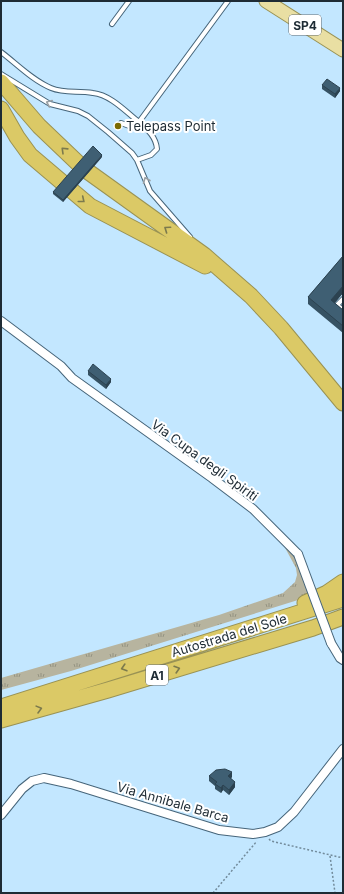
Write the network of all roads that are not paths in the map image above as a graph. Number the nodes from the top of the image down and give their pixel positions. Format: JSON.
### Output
{"nodes":[{"id":1,"x":129,"y":1,"type":"edge"},
{"id":2,"x":228,"y":1,"type":"edge"},
{"id":3,"x":266,"y":1,"type":"edge"},
{"id":4,"x":112,"y":24,"type":"dead end"},
{"id":5,"x":343,"y":50,"type":"edge"},
{"id":6,"x":1,"y":52,"type":"edge"},
{"id":7,"x":1,"y":74,"type":"edge"},
{"id":8,"x":1,"y":82,"type":"edge"},
{"id":9,"x":1,"y":109,"type":"edge"},
{"id":10,"x":121,"y":123,"type":"dead end"},
{"id":11,"x":141,"y":124,"type":"junction"},
{"id":12,"x":137,"y":160,"type":"junction"},
{"id":13,"x":204,"y":255,"type":"junction"},
{"id":14,"x":343,"y":299,"type":"edge"},
{"id":15,"x":343,"y":310,"type":"edge"},
{"id":16,"x":1,"y":321,"type":"edge"},
{"id":17,"x":343,"y":403,"type":"edge"},
{"id":18,"x":343,"y":413,"type":"edge"},
{"id":19,"x":343,"y":582,"type":"edge"},
{"id":20,"x":343,"y":600,"type":"edge"},
{"id":21,"x":343,"y":617,"type":"edge"},
{"id":22,"x":343,"y":621,"type":"edge"},
{"id":23,"x":312,"y":628,"type":"junction"},
{"id":24,"x":242,"y":631,"type":"junction"},
{"id":25,"x":343,"y":660,"type":"edge"},
{"id":26,"x":1,"y":706,"type":"edge"},
{"id":27,"x":1,"y":720,"type":"edge"},
{"id":28,"x":343,"y":749,"type":"edge"},
{"id":29,"x":1,"y":815,"type":"edge"}],
"edges":[{"from":1,"to":4,"type":"lane"},
{"from":2,"to":11,"type":"lane"},
{"from":3,"to":5,"type":"main road","number":"SP4"},
{"from":6,"to":11,"type":"lane"},
{"from":12,"to":7,"type":"lane","one_way":true},
{"from":13,"to":8,"type":"highway","one_way":true},
{"from":9,"to":18,"type":"highway","one_way":true},
{"from":10,"to":11,"type":"lane"},
{"from":11,"to":12,"type":"lane"},
{"from":13,"to":12,"type":"lane","one_way":true},
{"from":13,"to":17,"type":"highway"},
{"from":14,"to":15,"type":"lane"},
{"from":16,"to":25,"type":"street","name":"Via Cupa degli Spiriti","bridge":true},
{"from":19,"to":24,"type":"highway"},
{"from":20,"to":24,"type":"highway","name":"Autostrada del Sole","number":"A1"},
{"from":21,"to":23,"type":"highway","name":"Autostrada del Sole","number":"A1"},
{"from":22,"to":23,"type":"highway"},
{"from":27,"to":23,"type":"highway","name":"Autostrada del Sole","number":"A1","one_way":true},
{"from":24,"to":26,"type":"highway","name":"Autostrada del Sole","number":"A1","one_way":true},
{"from":28,"to":29,"type":"street","name":"Via Annibale Barca"}]}
